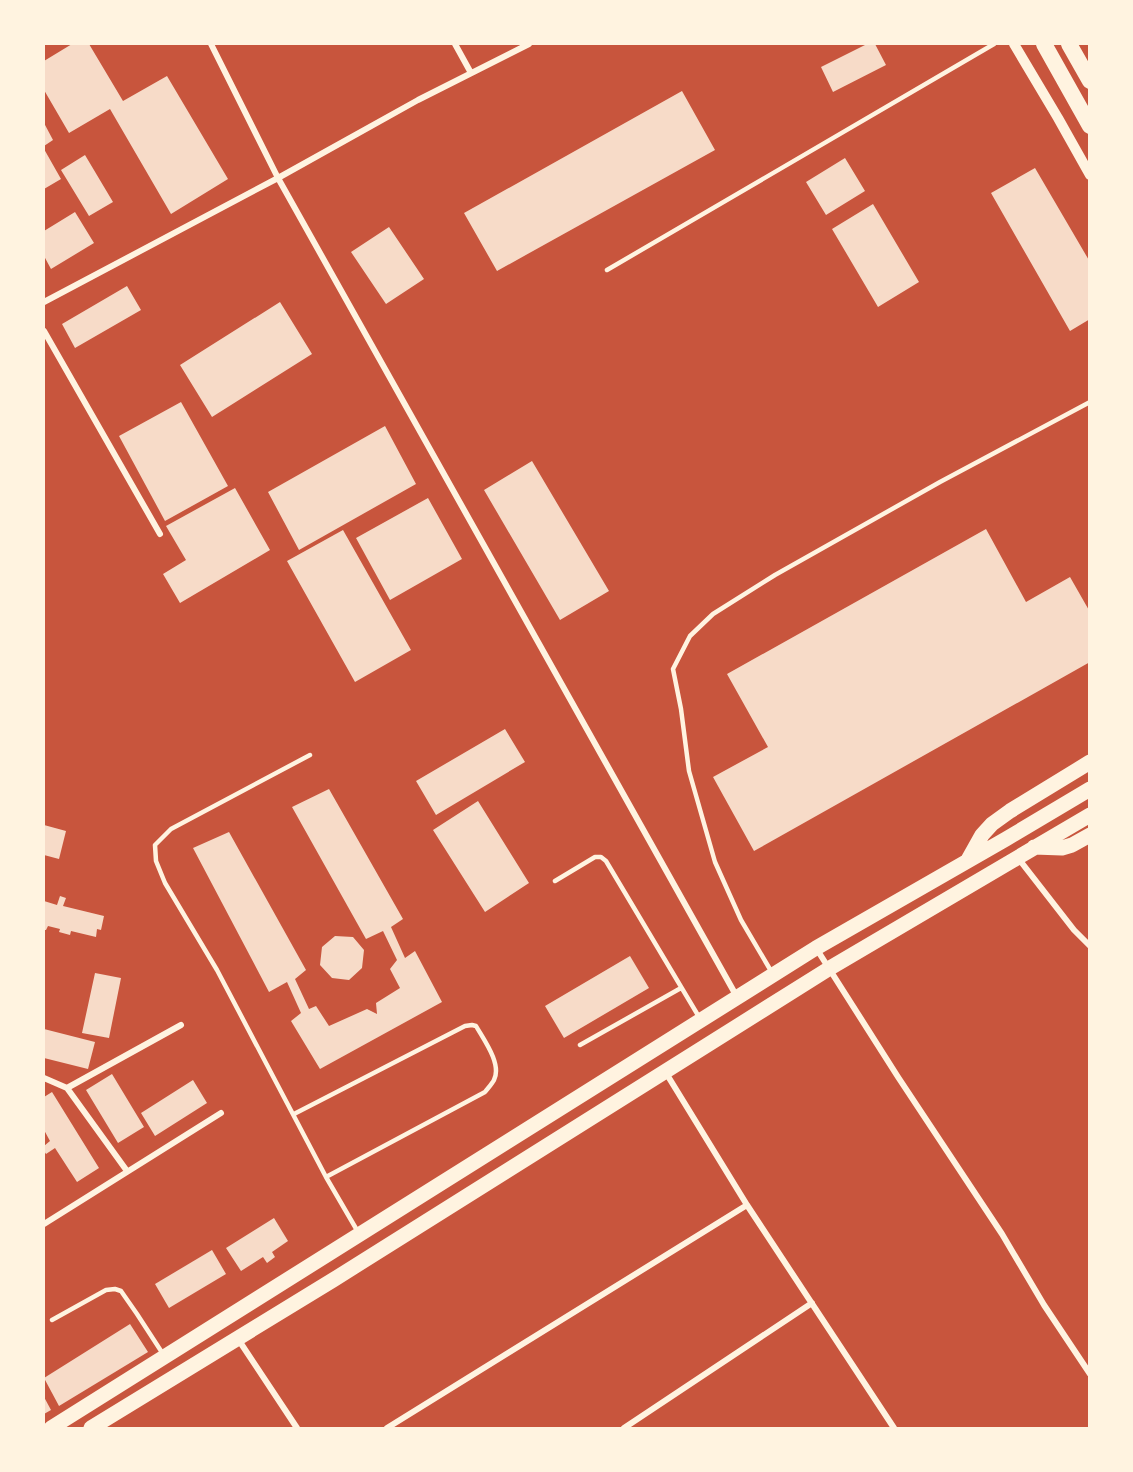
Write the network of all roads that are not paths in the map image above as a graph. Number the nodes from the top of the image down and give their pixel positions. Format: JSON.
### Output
{"nodes":[{"id":1,"x":211,"y":44,"type":"edge"},
{"id":2,"x":455,"y":44,"type":"edge"},
{"id":3,"x":529,"y":44,"type":"edge"},
{"id":4,"x":994,"y":44,"type":"edge"},
{"id":5,"x":1014,"y":44,"type":"edge"},
{"id":6,"x":1044,"y":44,"type":"edge"},
{"id":7,"x":1069,"y":44,"type":"edge"},
{"id":8,"x":471,"y":73,"type":"junction"},
{"id":9,"x":1089,"y":81,"type":"edge"},
{"id":10,"x":1089,"y":126,"type":"edge"},
{"id":11,"x":1089,"y":175,"type":"edge"},
{"id":12,"x":278,"y":178,"type":"junction"},
{"id":13,"x":607,"y":270,"type":"dead end"},
{"id":14,"x":44,"y":302,"type":"edge"},
{"id":15,"x":44,"y":331,"type":"edge"},
{"id":16,"x":1089,"y":402,"type":"edge"},
{"id":17,"x":160,"y":534,"type":"dead end"},
{"id":18,"x":310,"y":755,"type":"dead end"},
{"id":19,"x":1089,"y":762,"type":"edge"},
{"id":20,"x":1089,"y":789,"type":"edge"},
{"id":21,"x":1089,"y":814,"type":"edge"},
{"id":22,"x":1089,"y":835,"type":"edge"},
{"id":23,"x":1034,"y":847,"type":"junction"},
{"id":24,"x":1018,"y":857,"type":"junction"},
{"id":25,"x":966,"y":862,"type":"junction"},
{"id":26,"x":555,"y":881,"type":"dead end"},
{"id":27,"x":1089,"y":946,"type":"edge"},
{"id":28,"x":816,"y":948,"type":"junction"},
{"id":29,"x":829,"y":969,"type":"junction"},
{"id":30,"x":773,"y":975,"type":"junction"},
{"id":31,"x":681,"y":988,"type":"junction"},
{"id":32,"x":737,"y":997,"type":"junction"},
{"id":33,"x":701,"y":1020,"type":"junction"},
{"id":34,"x":181,"y":1025,"type":"dead end"},
{"id":35,"x":580,"y":1045,"type":"dead end"},
{"id":36,"x":665,"y":1071,"type":"junction"},
{"id":37,"x":44,"y":1078,"type":"edge"},
{"id":38,"x":67,"y":1088,"type":"junction"},
{"id":39,"x":221,"y":1113,"type":"dead end"},
{"id":40,"x":294,"y":1114,"type":"junction"},
{"id":41,"x":127,"y":1171,"type":"junction"},
{"id":42,"x":326,"y":1177,"type":"junction"},
{"id":43,"x":447,"y":1179,"type":"junction"},
{"id":44,"x":460,"y":1199,"type":"junction"},
{"id":45,"x":747,"y":1205,"type":"junction"},
{"id":46,"x":44,"y":1224,"type":"edge"},
{"id":47,"x":360,"y":1234,"type":"junction"},
{"id":48,"x":812,"y":1304,"type":"junction"},
{"id":49,"x":52,"y":1320,"type":"dead end"},
{"id":50,"x":238,"y":1339,"type":"junction"},
{"id":51,"x":165,"y":1357,"type":"junction"},
{"id":52,"x":1089,"y":1374,"type":"edge"},
{"id":53,"x":51,"y":1428,"type":"edge"},
{"id":54,"x":91,"y":1428,"type":"edge"},
{"id":55,"x":297,"y":1428,"type":"edge"},
{"id":56,"x":387,"y":1428,"type":"edge"},
{"id":57,"x":624,"y":1428,"type":"edge"},
{"id":58,"x":894,"y":1428,"type":"edge"}],
"edges":[{"from":1,"to":12,"type":"street"},
{"from":2,"to":8,"type":"street"},
{"from":3,"to":8,"type":"street"},
{"from":4,"to":13,"type":"lane"},
{"from":5,"to":11,"type":"street"},
{"from":6,"to":10,"type":"highway"},
{"from":7,"to":9,"type":"highway"},
{"from":8,"to":12,"type":"street"},
{"from":12,"to":14,"type":"street"},
{"from":12,"to":32,"type":"street"},
{"from":15,"to":17,"type":"street"},
{"from":16,"to":30,"type":"lane"},
{"from":18,"to":40,"type":"lane"},
{"from":19,"to":25,"type":"main road"},
{"from":20,"to":25,"type":"main road"},
{"from":21,"to":23,"type":"main road"},
{"from":22,"to":23,"type":"main road"},
{"from":23,"to":24,"type":"main road"},
{"from":24,"to":27,"type":"street"},
{"from":24,"to":29,"type":"main road"},
{"from":25,"to":28,"type":"main road"},
{"from":26,"to":31,"type":"lane"},
{"from":28,"to":29,"type":"street"},
{"from":28,"to":30,"type":"main road"},
{"from":29,"to":36,"type":"main road"},
{"from":29,"to":52,"type":"street"},
{"from":30,"to":32,"type":"main road"},
{"from":31,"to":33,"type":"lane"},
{"from":31,"to":35,"type":"lane"},
{"from":32,"to":33,"type":"main road"},
{"from":33,"to":43,"type":"main road"},
{"from":34,"to":38,"type":"street"},
{"from":36,"to":44,"type":"main road"},
{"from":36,"to":45,"type":"street"},
{"from":37,"to":38,"type":"street"},
{"from":38,"to":41,"type":"street"},
{"from":39,"to":41,"type":"street"},
{"from":40,"to":42,"type":"lane"},
{"from":40,"to":42,"type":"lane"},
{"from":41,"to":46,"type":"street"},
{"from":42,"to":47,"type":"lane"},
{"from":43,"to":44,"type":"main road"},
{"from":43,"to":47,"type":"main road"},
{"from":44,"to":50,"type":"main road"},
{"from":45,"to":48,"type":"street"},
{"from":45,"to":56,"type":"street"},
{"from":47,"to":51,"type":"main road"},
{"from":48,"to":57,"type":"street"},
{"from":48,"to":58,"type":"street"},
{"from":49,"to":51,"type":"lane"},
{"from":50,"to":54,"type":"main road"},
{"from":50,"to":55,"type":"street"},
{"from":51,"to":53,"type":"main road"}]}
